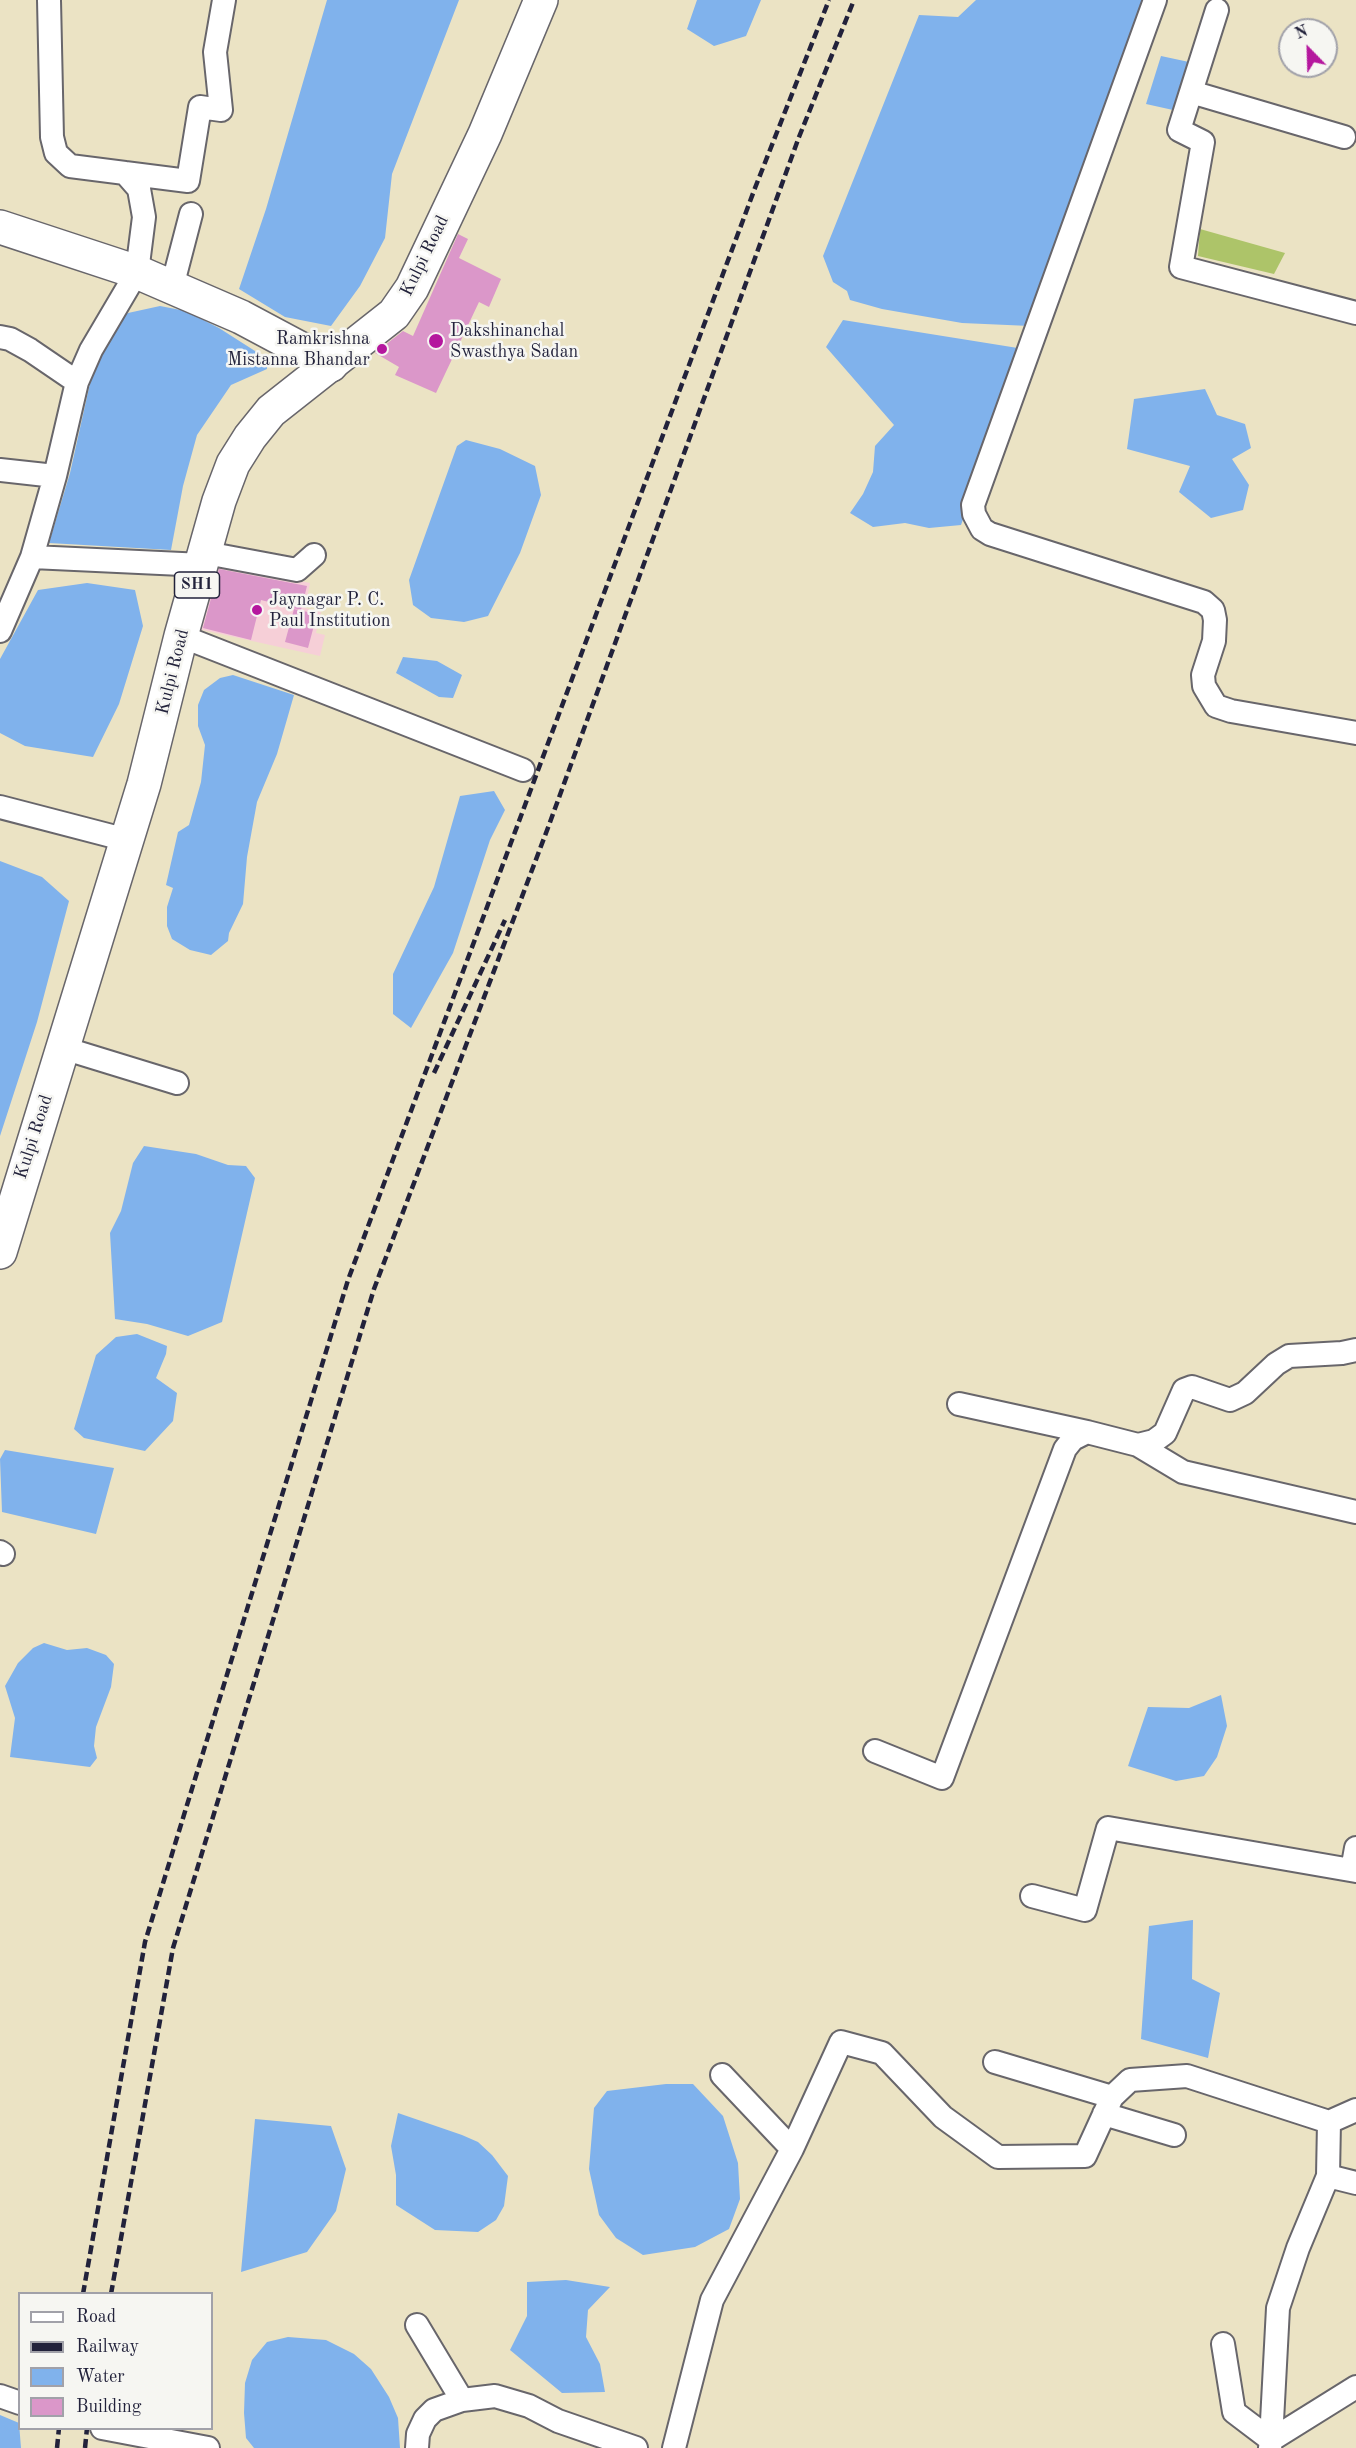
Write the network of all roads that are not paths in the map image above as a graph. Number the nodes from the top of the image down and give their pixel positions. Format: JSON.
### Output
{"nodes":[{"id":1,"x":49,"y":0,"type":"edge"},
{"id":2,"x":224,"y":0,"type":"edge"},
{"id":3,"x":541,"y":0,"type":"edge"},
{"id":4,"x":1155,"y":0,"type":"edge"},
{"id":5,"x":1217,"y":10,"type":"dead end"},
{"id":6,"x":1191,"y":92,"type":"junction"},
{"id":7,"x":1344,"y":137,"type":"dead end"},
{"id":8,"x":126,"y":173,"type":"junction"},
{"id":9,"x":191,"y":214,"type":"dead end"},
{"id":10,"x":0,"y":228,"type":"edge"},
{"id":11,"x":136,"y":272,"type":"junction"},
{"id":12,"x":172,"y":287,"type":"junction"},
{"id":13,"x":1356,"y":313,"type":"edge"},
{"id":14,"x":0,"y":337,"type":"edge"},
{"id":15,"x":331,"y":365,"type":"junction"},
{"id":16,"x":77,"y":382,"type":"junction"},
{"id":17,"x":0,"y":470,"type":"edge"},
{"id":18,"x":55,"y":476,"type":"junction"},
{"id":19,"x":314,"y":555,"type":"dead end"},
{"id":20,"x":32,"y":557,"type":"junction"},
{"id":21,"x":204,"y":559,"type":"junction"},
{"id":22,"x":1,"y":627,"type":"edge"},
{"id":23,"x":181,"y":636,"type":"junction"},
{"id":24,"x":1356,"y":733,"type":"edge"},
{"id":25,"x":523,"y":770,"type":"dead end"},
{"id":26,"x":0,"y":807,"type":"edge"},
{"id":27,"x":126,"y":840,"type":"junction"},
{"id":28,"x":63,"y":1048,"type":"junction"},
{"id":29,"x":177,"y":1083,"type":"dead end"},
{"id":30,"x":0,"y":1252,"type":"edge"},
{"id":31,"x":1356,"y":1350,"type":"edge"},
{"id":32,"x":958,"y":1404,"type":"dead end"},
{"id":33,"x":1087,"y":1432,"type":"junction"},
{"id":34,"x":1138,"y":1445,"type":"junction"},
{"id":35,"x":1356,"y":1512,"type":"edge"},
{"id":36,"x":875,"y":1751,"type":"dead end"},
{"id":37,"x":1356,"y":1848,"type":"edge"},
{"id":38,"x":1354,"y":1871,"type":"edge"},
{"id":39,"x":1032,"y":1896,"type":"dead end"},
{"id":40,"x":995,"y":2062,"type":"dead end"},
{"id":41,"x":722,"y":2075,"type":"dead end"},
{"id":42,"x":1108,"y":2105,"type":"junction"},
{"id":43,"x":1356,"y":2110,"type":"edge"},
{"id":44,"x":1329,"y":2122,"type":"junction"},
{"id":45,"x":1174,"y":2135,"type":"dead end"},
{"id":46,"x":792,"y":2149,"type":"junction"},
{"id":47,"x":1328,"y":2176,"type":"junction"},
{"id":48,"x":1356,"y":2183,"type":"edge"},
{"id":49,"x":417,"y":2325,"type":"dead end"},
{"id":50,"x":1223,"y":2344,"type":"dead end"},
{"id":51,"x":1356,"y":2387,"type":"edge"},
{"id":52,"x":0,"y":2396,"type":"edge"},
{"id":53,"x":462,"y":2400,"type":"junction"},
{"id":54,"x":18,"y":2402,"type":"edge"},
{"id":55,"x":113,"y":2430,"type":"edge"},
{"id":56,"x":1271,"y":2444,"type":"edge"},
{"id":57,"x":208,"y":2448,"type":"edge"},
{"id":58,"x":417,"y":2448,"type":"edge"},
{"id":59,"x":636,"y":2448,"type":"edge"},
{"id":60,"x":674,"y":2448,"type":"edge"}],
"edges":[{"from":1,"to":8,"type":"street"},
{"from":2,"to":8,"type":"street"},
{"from":3,"to":15,"type":"main road","name":"Kulpi Road","number":"SH1"},
{"from":4,"to":24,"type":"street"},
{"from":5,"to":6,"type":"street"},
{"from":6,"to":7,"type":"street"},
{"from":6,"to":13,"type":"street"},
{"from":8,"to":11,"type":"street"},
{"from":9,"to":12,"type":"street"},
{"from":10,"to":11,"type":"main road"},
{"from":11,"to":12,"type":"main road"},
{"from":11,"to":16,"type":"street"},
{"from":12,"to":15,"type":"main road"},
{"from":14,"to":16,"type":"street"},
{"from":15,"to":21,"type":"main road","name":"Kulpi Road","number":"SH1"},
{"from":16,"to":18,"type":"street"},
{"from":17,"to":18,"type":"street"},
{"from":18,"to":20,"type":"street"},
{"from":19,"to":21,"type":"street"},
{"from":20,"to":21,"type":"street"},
{"from":20,"to":22,"type":"street"},
{"from":21,"to":23,"type":"main road","name":"Kulpi Road","number":"SH1"},
{"from":23,"to":25,"type":"street"},
{"from":23,"to":27,"type":"main road","name":"Kulpi Road","number":"SH1"},
{"from":26,"to":27,"type":"street"},
{"from":27,"to":28,"type":"main road","name":"Kulpi Road","number":"SH1"},
{"from":28,"to":29,"type":"street"},
{"from":28,"to":30,"type":"main road","name":"Kulpi Road","number":"SH1"},
{"from":31,"to":34,"type":"street"},
{"from":32,"to":33,"type":"street"},
{"from":33,"to":34,"type":"street"},
{"from":33,"to":36,"type":"street"},
{"from":34,"to":35,"type":"street"},
{"from":37,"to":38,"type":"street"},
{"from":38,"to":39,"type":"street"},
{"from":40,"to":42,"type":"street"},
{"from":41,"to":46,"type":"street"},
{"from":42,"to":44,"type":"street"},
{"from":42,"to":45,"type":"street"},
{"from":42,"to":46,"type":"street"},
{"from":43,"to":44,"type":"street"},
{"from":44,"to":47,"type":"street"},
{"from":46,"to":60,"type":"street"},
{"from":47,"to":48,"type":"street"},
{"from":47,"to":56,"type":"street"},
{"from":49,"to":53,"type":"street"},
{"from":50,"to":56,"type":"street"},
{"from":51,"to":56,"type":"street"},
{"from":52,"to":54,"type":"street"},
{"from":53,"to":58,"type":"street"},
{"from":53,"to":59,"type":"street"},
{"from":55,"to":57,"type":"street"}]}
